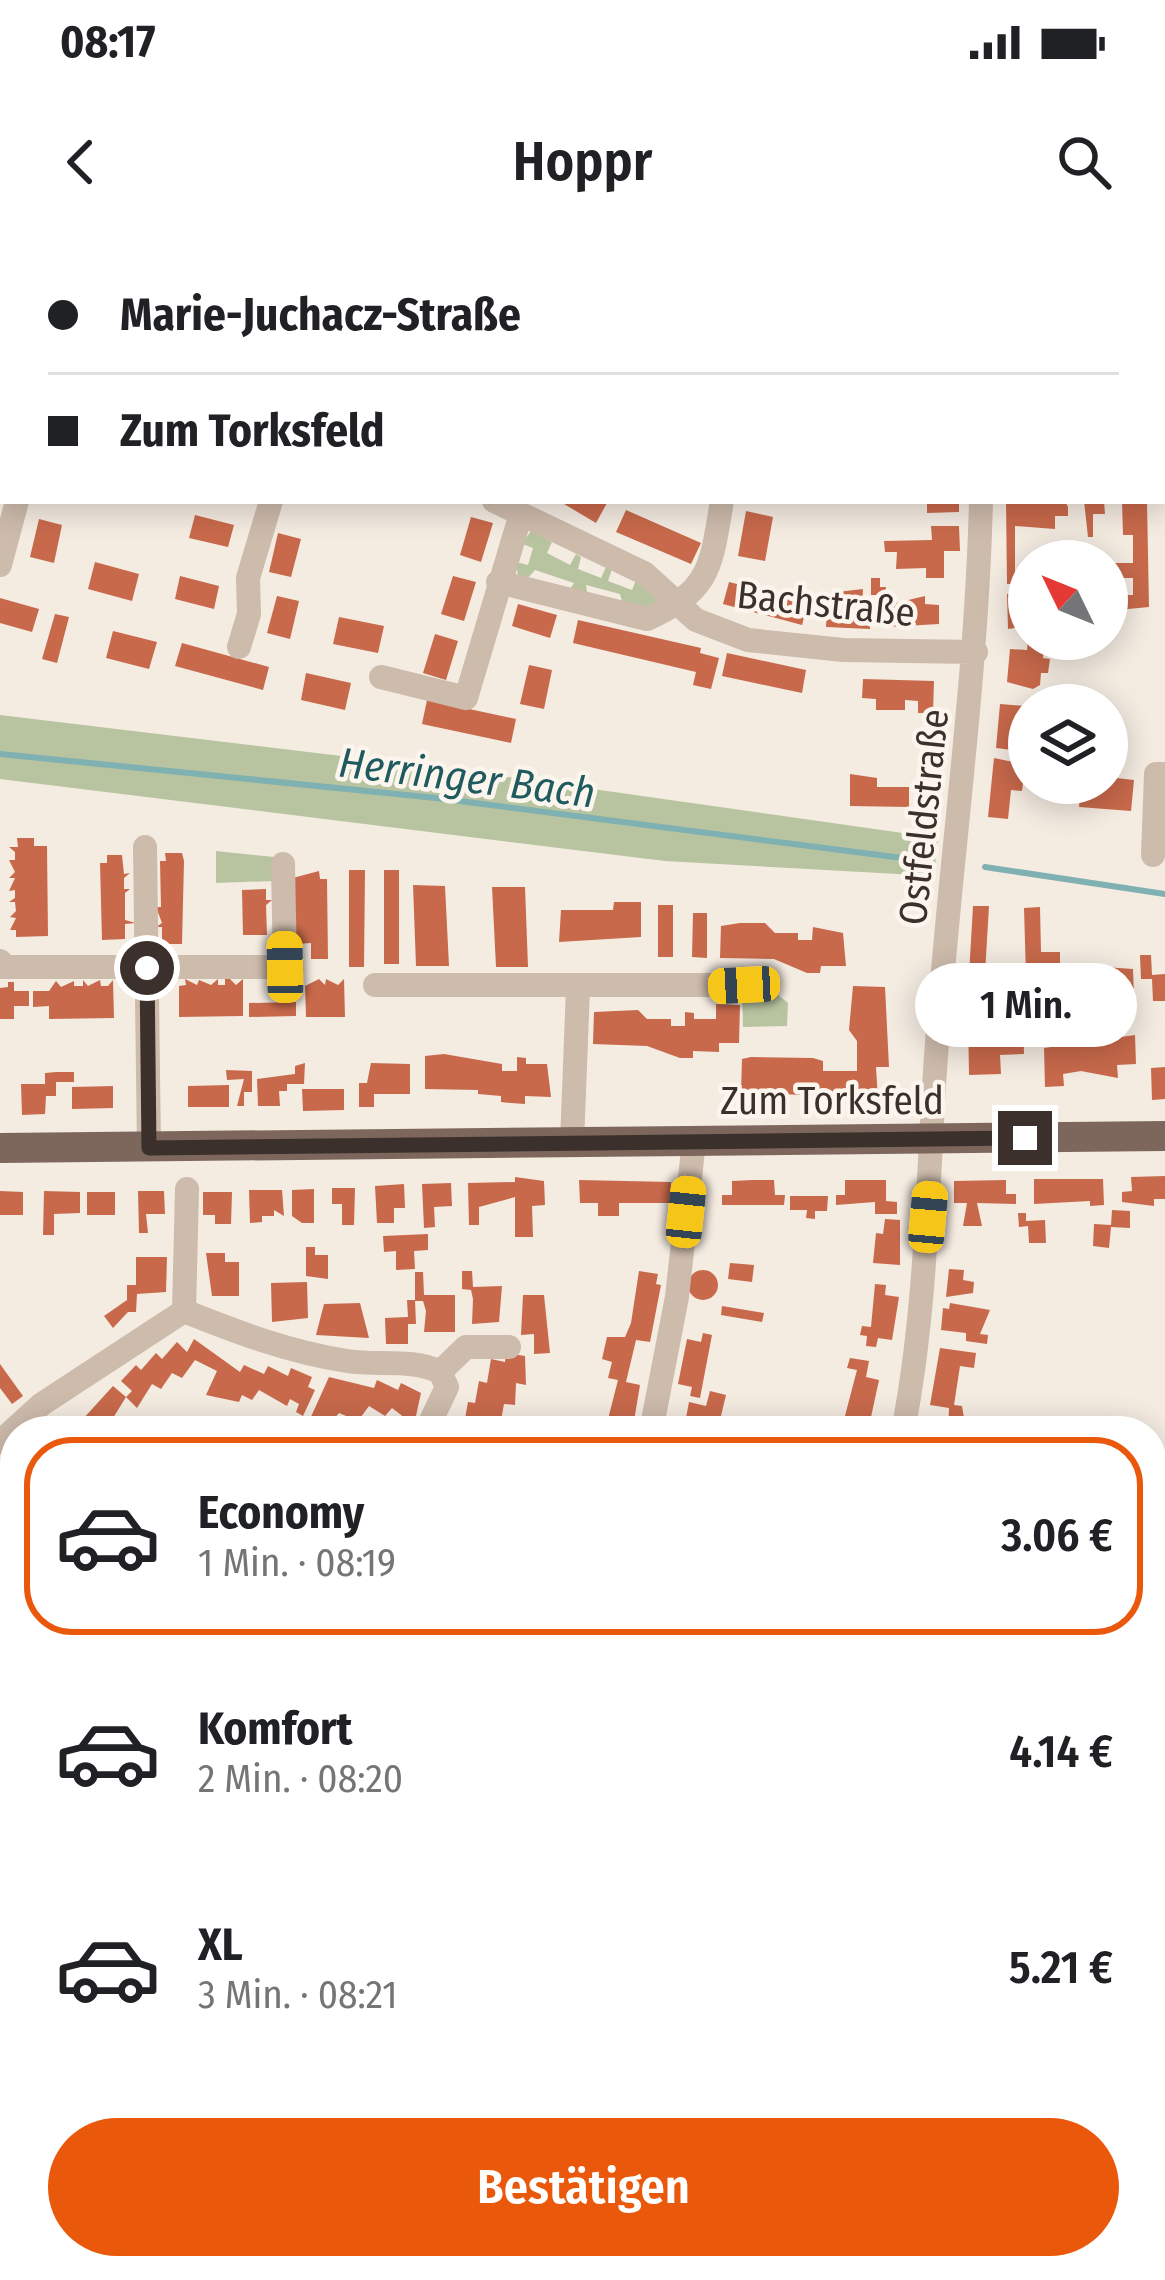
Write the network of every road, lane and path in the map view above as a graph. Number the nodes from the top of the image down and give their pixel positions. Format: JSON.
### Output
{"nodes":[{"id":1,"x":16,"y":504,"type":"edge"},
{"id":2,"x":270,"y":504,"type":"edge"},
{"id":3,"x":499,"y":504,"type":"edge"},
{"id":4,"x":721,"y":504,"type":"edge"},
{"id":5,"x":980,"y":504,"type":"edge"},
{"id":6,"x":520,"y":518,"type":"junction"},
{"id":7,"x":0,"y":565,"type":"edge"},
{"id":8,"x":498,"y":582,"type":"junction"},
{"id":9,"x":677,"y":603,"type":"junction"},
{"id":10,"x":239,"y":647,"type":"dead end"},
{"id":11,"x":976,"y":652,"type":"junction"},
{"id":12,"x":382,"y":676,"type":"dead end"},
{"id":13,"x":1165,"y":774,"type":"edge"},
{"id":14,"x":146,"y":848,"type":"dead end"},
{"id":15,"x":1153,"y":855,"type":"dead end"},
{"id":16,"x":284,"y":864,"type":"dead end"},
{"id":17,"x":0,"y":961,"type":"edge"},
{"id":18,"x":147,"y":968,"type":"junction"},
{"id":19,"x":375,"y":985,"type":"dead end"},
{"id":20,"x":744,"y":985,"type":"dead end"},
{"id":21,"x":578,"y":988,"type":"junction"},
{"id":22,"x":1165,"y":1136,"type":"edge"},
{"id":23,"x":933,"y":1140,"type":"junction"},
{"id":24,"x":694,"y":1141,"type":"junction"},
{"id":25,"x":572,"y":1143,"type":"junction"},
{"id":26,"x":0,"y":1148,"type":"edge"},
{"id":27,"x":149,"y":1148,"type":"junction"},
{"id":28,"x":187,"y":1189,"type":"dead end"},
{"id":29,"x":184,"y":1311,"type":"junction"},
{"id":30,"x":509,"y":1347,"type":"dead end"},
{"id":31,"x":440,"y":1372,"type":"junction"},
{"id":32,"x":36,"y":1416,"type":"edge"},
{"id":33,"x":433,"y":1416,"type":"edge"},
{"id":34,"x":654,"y":1416,"type":"edge"},
{"id":35,"x":905,"y":1416,"type":"edge"}],
"edges":[{"from":1,"to":7,"type":"street"},
{"from":2,"to":10,"type":"street"},
{"from":3,"to":6,"type":"street","name":"Bachstraße"},
{"from":4,"to":9,"type":"street"},
{"from":5,"to":11,"type":"street","name":"Ostfeldstraße"},
{"from":6,"to":8,"type":"street"},
{"from":6,"to":9,"type":"street","name":"Bachstraße"},
{"from":8,"to":9,"type":"street"},
{"from":8,"to":12,"type":"street"},
{"from":9,"to":11,"type":"street","name":"Bachstraße"},
{"from":11,"to":23,"type":"street","name":"Ostfeldstraße"},
{"from":13,"to":15,"type":"street"},
{"from":14,"to":18,"type":"street"},
{"from":16,"to":18,"type":"street"},
{"from":17,"to":18,"type":"street"},
{"from":18,"to":27,"type":"street"},
{"from":19,"to":21,"type":"street"},
{"from":20,"to":21,"type":"street"},
{"from":21,"to":25,"type":"street"},
{"from":22,"to":23,"type":"main road","name":"Zum Torksfeld"},
{"from":23,"to":24,"type":"main road","name":"Zum Torksfeld"},
{"from":23,"to":35,"type":"street","name":"Ostfeldstraße"},
{"from":24,"to":25,"type":"main road","name":"Zum Torksfeld"},
{"from":24,"to":34,"type":"street"},
{"from":25,"to":27,"type":"main road","name":"Zum Torksfeld"},
{"from":26,"to":27,"type":"main road","name":"Zum Torksfeld"},
{"from":28,"to":29,"type":"street"},
{"from":29,"to":31,"type":"street"},
{"from":29,"to":32,"type":"street"},
{"from":30,"to":31,"type":"street"},
{"from":31,"to":33,"type":"street"}]}
